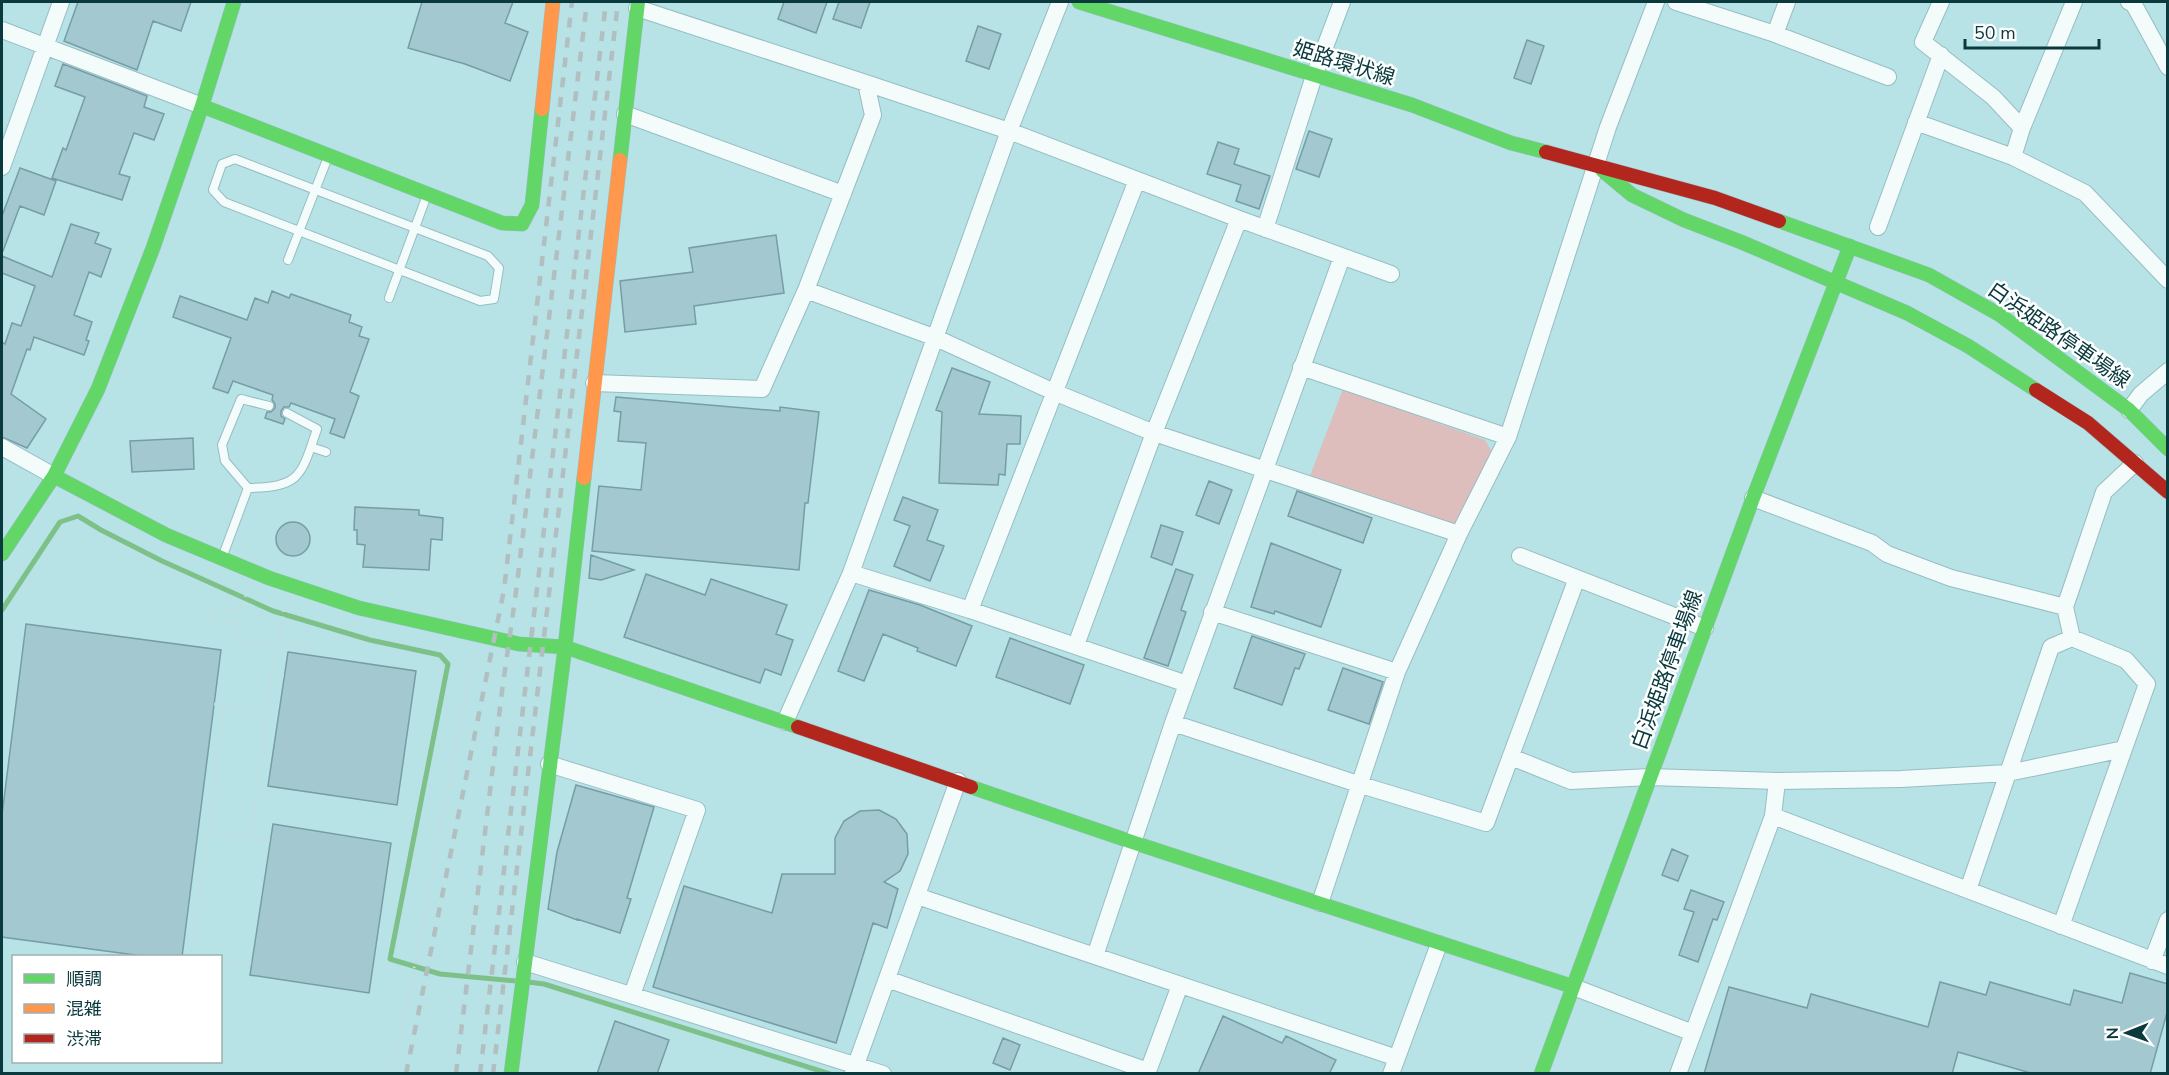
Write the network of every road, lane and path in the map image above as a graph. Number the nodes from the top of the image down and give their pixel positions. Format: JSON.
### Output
{"nodes":[{"id":1,"x":61,"y":2,"type":"edge"},
{"id":2,"x":234,"y":2,"type":"edge"},
{"id":3,"x":553,"y":2,"type":"edge"},
{"id":4,"x":1060,"y":2,"type":"edge"},
{"id":5,"x":1079,"y":2,"type":"edge"},
{"id":6,"x":1342,"y":2,"type":"edge"},
{"id":7,"x":1656,"y":2,"type":"edge"},
{"id":8,"x":1676,"y":2,"type":"edge"},
{"id":9,"x":1787,"y":2,"type":"edge"},
{"id":10,"x":1941,"y":2,"type":"edge"},
{"id":11,"x":2074,"y":2,"type":"edge"},
{"id":12,"x":2128,"y":2,"type":"edge"},
{"id":13,"x":638,"y":5,"type":"edge"},
{"id":14,"x":2,"y":30,"type":"edge"},
{"id":15,"x":1774,"y":34,"type":"junction"},
{"id":16,"x":44,"y":45,"type":"junction"},
{"id":17,"x":1941,"y":55,"type":"junction"},
{"id":18,"x":2168,"y":67,"type":"edge"},
{"id":19,"x":1314,"y":76,"type":"junction"},
{"id":20,"x":1888,"y":76,"type":"dead end"},
{"id":21,"x":866,"y":83,"type":"junction"},
{"id":22,"x":202,"y":106,"type":"junction"},
{"id":23,"x":625,"y":114,"type":"junction"},
{"id":24,"x":1916,"y":122,"type":"junction"},
{"id":25,"x":2022,"y":128,"type":"junction"},
{"id":26,"x":1010,"y":131,"type":"junction"},
{"id":27,"x":329,"y":155,"type":"junction"},
{"id":28,"x":2013,"y":157,"type":"junction"},
{"id":29,"x":1596,"y":165,"type":"junction"},
{"id":30,"x":2,"y":167,"type":"edge"},
{"id":31,"x":1137,"y":180,"type":"junction"},
{"id":32,"x":315,"y":190,"type":"junction"},
{"id":33,"x":428,"y":194,"type":"junction"},
{"id":34,"x":843,"y":194,"type":"junction"},
{"id":35,"x":1239,"y":219,"type":"junction"},
{"id":36,"x":1878,"y":227,"type":"dead end"},
{"id":37,"x":414,"y":228,"type":"junction"},
{"id":38,"x":1265,"y":229,"type":"junction"},
{"id":39,"x":299,"y":231,"type":"junction"},
{"id":40,"x":1850,"y":246,"type":"junction"},
{"id":41,"x":1342,"y":257,"type":"junction"},
{"id":42,"x":288,"y":260,"type":"dead end"},
{"id":43,"x":399,"y":270,"type":"junction"},
{"id":44,"x":1391,"y":274,"type":"dead end"},
{"id":45,"x":2168,"y":280,"type":"edge"},
{"id":46,"x":1835,"y":282,"type":"junction"},
{"id":47,"x":806,"y":290,"type":"junction"},
{"id":48,"x":389,"y":298,"type":"dead end"},
{"id":49,"x":936,"y":338,"type":"junction"},
{"id":50,"x":1301,"y":367,"type":"junction"},
{"id":51,"x":2168,"y":371,"type":"edge"},
{"id":52,"x":594,"y":382,"type":"junction"},
{"id":53,"x":1054,"y":392,"type":"junction"},
{"id":54,"x":269,"y":406,"type":"dead end"},
{"id":55,"x":2129,"y":410,"type":"junction"},
{"id":56,"x":287,"y":413,"type":"dead end"},
{"id":57,"x":1154,"y":433,"type":"junction"},
{"id":58,"x":1508,"y":437,"type":"junction"},
{"id":59,"x":2,"y":447,"type":"edge"},
{"id":60,"x":311,"y":447,"type":"junction"},
{"id":61,"x":2168,"y":449,"type":"edge"},
{"id":62,"x":326,"y":452,"type":"dead end"},
{"id":63,"x":2135,"y":463,"type":"junction"},
{"id":64,"x":1263,"y":469,"type":"junction"},
{"id":65,"x":54,"y":476,"type":"junction"},
{"id":66,"x":248,"y":488,"type":"junction"},
{"id":67,"x":2168,"y":492,"type":"edge"},
{"id":68,"x":1753,"y":498,"type":"junction"},
{"id":69,"x":1459,"y":534,"type":"junction"},
{"id":70,"x":2,"y":554,"type":"edge"},
{"id":71,"x":1520,"y":556,"type":"dead end"},
{"id":72,"x":222,"y":558,"type":"junction"},
{"id":73,"x":851,"y":573,"type":"junction"},
{"id":74,"x":1577,"y":578,"type":"junction"},
{"id":75,"x":249,"y":589,"type":"dead end"},
{"id":76,"x":284,"y":602,"type":"dead end"},
{"id":77,"x":2065,"y":607,"type":"junction"},
{"id":78,"x":970,"y":610,"type":"junction"},
{"id":79,"x":1212,"y":612,"type":"junction"},
{"id":80,"x":1705,"y":628,"type":"junction"},
{"id":81,"x":476,"y":635,"type":"junction"},
{"id":82,"x":2073,"y":638,"type":"junction"},
{"id":83,"x":275,"y":645,"type":"junction"},
{"id":84,"x":1076,"y":645,"type":"junction"},
{"id":85,"x":565,"y":647,"type":"junction"},
{"id":86,"x":1397,"y":672,"type":"junction"},
{"id":87,"x":271,"y":675,"type":"junction"},
{"id":88,"x":284,"y":676,"type":"dead end"},
{"id":89,"x":1186,"y":684,"type":"junction"},
{"id":90,"x":214,"y":704,"type":"dead end"},
{"id":91,"x":225,"y":706,"type":"junction"},
{"id":92,"x":266,"y":712,"type":"junction"},
{"id":93,"x":784,"y":722,"type":"junction"},
{"id":94,"x":1173,"y":723,"type":"junction"},
{"id":95,"x":2124,"y":748,"type":"junction"},
{"id":96,"x":1511,"y":757,"type":"junction"},
{"id":97,"x":549,"y":764,"type":"junction"},
{"id":98,"x":2008,"y":773,"type":"junction"},
{"id":99,"x":1650,"y":777,"type":"junction"},
{"id":100,"x":958,"y":781,"type":"junction"},
{"id":101,"x":1777,"y":782,"type":"junction"},
{"id":102,"x":1361,"y":785,"type":"junction"},
{"id":103,"x":1773,"y":816,"type":"junction"},
{"id":104,"x":208,"y":831,"type":"junction"},
{"id":105,"x":251,"y":837,"type":"junction"},
{"id":106,"x":270,"y":840,"type":"dead end"},
{"id":107,"x":1132,"y":842,"type":"junction"},
{"id":108,"x":1968,"y":890,"type":"junction"},
{"id":109,"x":917,"y":896,"type":"junction"},
{"id":110,"x":1320,"y":903,"type":"junction"},
{"id":111,"x":2168,"y":920,"type":"edge"},
{"id":112,"x":2061,"y":926,"type":"junction"},
{"id":113,"x":1439,"y":944,"type":"junction"},
{"id":114,"x":191,"y":955,"type":"edge"},
{"id":115,"x":1095,"y":956,"type":"junction"},
{"id":116,"x":222,"y":959,"type":"edge"},
{"id":117,"x":525,"y":962,"type":"junction"},
{"id":118,"x":252,"y":963,"type":"dead end"},
{"id":119,"x":2160,"y":964,"type":"edge"},
{"id":120,"x":887,"y":979,"type":"junction"},
{"id":121,"x":1180,"y":985,"type":"junction"},
{"id":122,"x":1571,"y":986,"type":"junction"},
{"id":123,"x":632,"y":995,"type":"junction"},
{"id":124,"x":1693,"y":1033,"type":"junction"},
{"id":125,"x":1394,"y":1066,"type":"edge"},
{"id":126,"x":854,"y":1069,"type":"edge"},
{"id":127,"x":1148,"y":1072,"type":"edge"},
{"id":128,"x":393,"y":1074,"type":"edge"},
{"id":129,"x":511,"y":1074,"type":"edge"},
{"id":130,"x":883,"y":1074,"type":"edge"},
{"id":131,"x":1540,"y":1074,"type":"edge"},
{"id":132,"x":1678,"y":1074,"type":"edge"}],
"edges":[{"from":1,"to":16,"type":"street"},
{"from":2,"to":22,"type":"street"},
{"from":3,"to":33,"type":"street"},
{"from":4,"to":26,"type":"street"},
{"from":5,"to":19,"type":"street","name":"姫路環状線"},
{"from":6,"to":19,"type":"street"},
{"from":7,"to":29,"type":"street"},
{"from":8,"to":15,"type":"street"},
{"from":9,"to":15,"type":"street"},
{"from":10,"to":17,"type":"street"},
{"from":11,"to":25,"type":"street"},
{"from":12,"to":18,"type":"street"},
{"from":13,"to":21,"type":"street"},
{"from":13,"to":23,"type":"street"},
{"from":14,"to":16,"type":"street"},
{"from":15,"to":20,"type":"street"},
{"from":16,"to":22,"type":"street"},
{"from":16,"to":30,"type":"street"},
{"from":17,"to":24,"type":"street"},
{"from":17,"to":25,"type":"street"},
{"from":19,"to":29,"type":"street","name":"姫路環状線"},
{"from":19,"to":38,"type":"street"},
{"from":21,"to":26,"type":"street"},
{"from":21,"to":34,"type":"street"},
{"from":22,"to":27,"type":"street"},
{"from":22,"to":65,"type":"street"},
{"from":23,"to":34,"type":"street"},
{"from":23,"to":52,"type":"street"},
{"from":24,"to":28,"type":"street"},
{"from":24,"to":36,"type":"street"},
{"from":25,"to":28,"type":"street"},
{"from":26,"to":31,"type":"street"},
{"from":26,"to":49,"type":"street"},
{"from":27,"to":32,"type":"lane"},
{"from":27,"to":33,"type":"street"},
{"from":28,"to":45,"type":"street"},
{"from":29,"to":40,"type":"street","name":"姫路環状線"},
{"from":29,"to":46,"type":"street","name":"姫路環状線"},
{"from":29,"to":58,"type":"street"},
{"from":31,"to":35,"type":"street"},
{"from":31,"to":53,"type":"street"},
{"from":32,"to":37,"type":"lane"},
{"from":32,"to":39,"type":"lane"},
{"from":32,"to":39,"type":"lane"},
{"from":33,"to":37,"type":"lane"},
{"from":34,"to":47,"type":"street"},
{"from":35,"to":38,"type":"street"},
{"from":35,"to":57,"type":"street"},
{"from":37,"to":43,"type":"lane"},
{"from":37,"to":43,"type":"lane"},
{"from":38,"to":41,"type":"street"},
{"from":39,"to":42,"type":"lane"},
{"from":39,"to":43,"type":"lane"},
{"from":40,"to":46,"type":"street","name":"白浜姫路停車場線"},
{"from":40,"to":55,"type":"street","name":"白浜姫路停車場線"},
{"from":41,"to":44,"type":"street"},
{"from":41,"to":50,"type":"street"},
{"from":43,"to":48,"type":"lane"},
{"from":46,"to":63,"type":"street"},
{"from":46,"to":68,"type":"street","name":"白浜姫路停車場線"},
{"from":47,"to":49,"type":"street"},
{"from":47,"to":52,"type":"street"},
{"from":49,"to":53,"type":"street"},
{"from":49,"to":73,"type":"street"},
{"from":50,"to":58,"type":"street"},
{"from":50,"to":64,"type":"street"},
{"from":51,"to":55,"type":"street"},
{"from":52,"to":85,"type":"street"},
{"from":53,"to":57,"type":"street"},
{"from":53,"to":78,"type":"street"},
{"from":54,"to":66,"type":"lane"},
{"from":55,"to":61,"type":"street","name":"白浜姫路停車場線"},
{"from":56,"to":60,"type":"lane"},
{"from":57,"to":64,"type":"street"},
{"from":57,"to":84,"type":"street"},
{"from":58,"to":69,"type":"street"},
{"from":59,"to":65,"type":"street"},
{"from":60,"to":62,"type":"lane"},
{"from":60,"to":66,"type":"lane"},
{"from":63,"to":67,"type":"street"},
{"from":63,"to":77,"type":"street"},
{"from":64,"to":69,"type":"street"},
{"from":64,"to":79,"type":"street"},
{"from":65,"to":70,"type":"street"},
{"from":65,"to":72,"type":"street"},
{"from":66,"to":72,"type":"lane"},
{"from":68,"to":77,"type":"street"},
{"from":68,"to":80,"type":"street","name":"白浜姫路停車場線"},
{"from":69,"to":86,"type":"street"},
{"from":71,"to":74,"type":"street"},
{"from":72,"to":81,"type":"street"},
{"from":73,"to":78,"type":"street"},
{"from":73,"to":93,"type":"street"},
{"from":74,"to":80,"type":"street"},
{"from":74,"to":96,"type":"street"},
{"from":75,"to":83,"type":"path"},
{"from":76,"to":83,"type":"path"},
{"from":77,"to":82,"type":"street"},
{"from":78,"to":84,"type":"street"},
{"from":79,"to":86,"type":"street"},
{"from":79,"to":89,"type":"street"},
{"from":80,"to":99,"type":"street","name":"白浜姫路停車場線"},
{"from":81,"to":85,"type":"street"},
{"from":81,"to":128,"type":"path"},
{"from":82,"to":95,"type":"street"},
{"from":82,"to":98,"type":"street"},
{"from":83,"to":87,"type":"path"},
{"from":84,"to":89,"type":"street"},
{"from":85,"to":93,"type":"street"},
{"from":85,"to":97,"type":"street"},
{"from":86,"to":102,"type":"street"},
{"from":87,"to":88,"type":"path"},
{"from":87,"to":92,"type":"path"},
{"from":89,"to":94,"type":"street"},
{"from":90,"to":91,"type":"path"},
{"from":91,"to":92,"type":"path"},
{"from":91,"to":104,"type":"path"},
{"from":92,"to":105,"type":"path"},
{"from":93,"to":100,"type":"street"},
{"from":94,"to":102,"type":"street"},
{"from":94,"to":107,"type":"street"},
{"from":95,"to":98,"type":"street"},
{"from":95,"to":112,"type":"street"},
{"from":96,"to":99,"type":"street"},
{"from":96,"to":102,"type":"street"},
{"from":97,"to":117,"type":"street"},
{"from":97,"to":123,"type":"street"},
{"from":98,"to":101,"type":"street"},
{"from":98,"to":108,"type":"street"},
{"from":99,"to":101,"type":"street"},
{"from":99,"to":122,"type":"street","name":"白浜姫路停車場線"},
{"from":100,"to":107,"type":"street"},
{"from":100,"to":109,"type":"street"},
{"from":101,"to":103,"type":"street"},
{"from":102,"to":110,"type":"street"},
{"from":103,"to":108,"type":"street"},
{"from":103,"to":124,"type":"street"},
{"from":104,"to":105,"type":"path"},
{"from":104,"to":114,"type":"path"},
{"from":105,"to":106,"type":"path"},
{"from":107,"to":110,"type":"street"},
{"from":107,"to":115,"type":"street"},
{"from":108,"to":112,"type":"street"},
{"from":109,"to":115,"type":"street"},
{"from":109,"to":120,"type":"street"},
{"from":110,"to":113,"type":"street"},
{"from":111,"to":119,"type":"street"},
{"from":112,"to":119,"type":"street"},
{"from":113,"to":122,"type":"street"},
{"from":113,"to":125,"type":"street"},
{"from":115,"to":121,"type":"street"},
{"from":116,"to":118,"type":"path"},
{"from":117,"to":123,"type":"street"},
{"from":117,"to":129,"type":"street"},
{"from":120,"to":126,"type":"street"},
{"from":120,"to":127,"type":"street"},
{"from":121,"to":125,"type":"street"},
{"from":121,"to":127,"type":"street"},
{"from":122,"to":124,"type":"street"},
{"from":122,"to":131,"type":"street","name":"白浜姫路停車場線"},
{"from":123,"to":126,"type":"street"},
{"from":124,"to":132,"type":"street"},
{"from":126,"to":130,"type":"street"}]}
